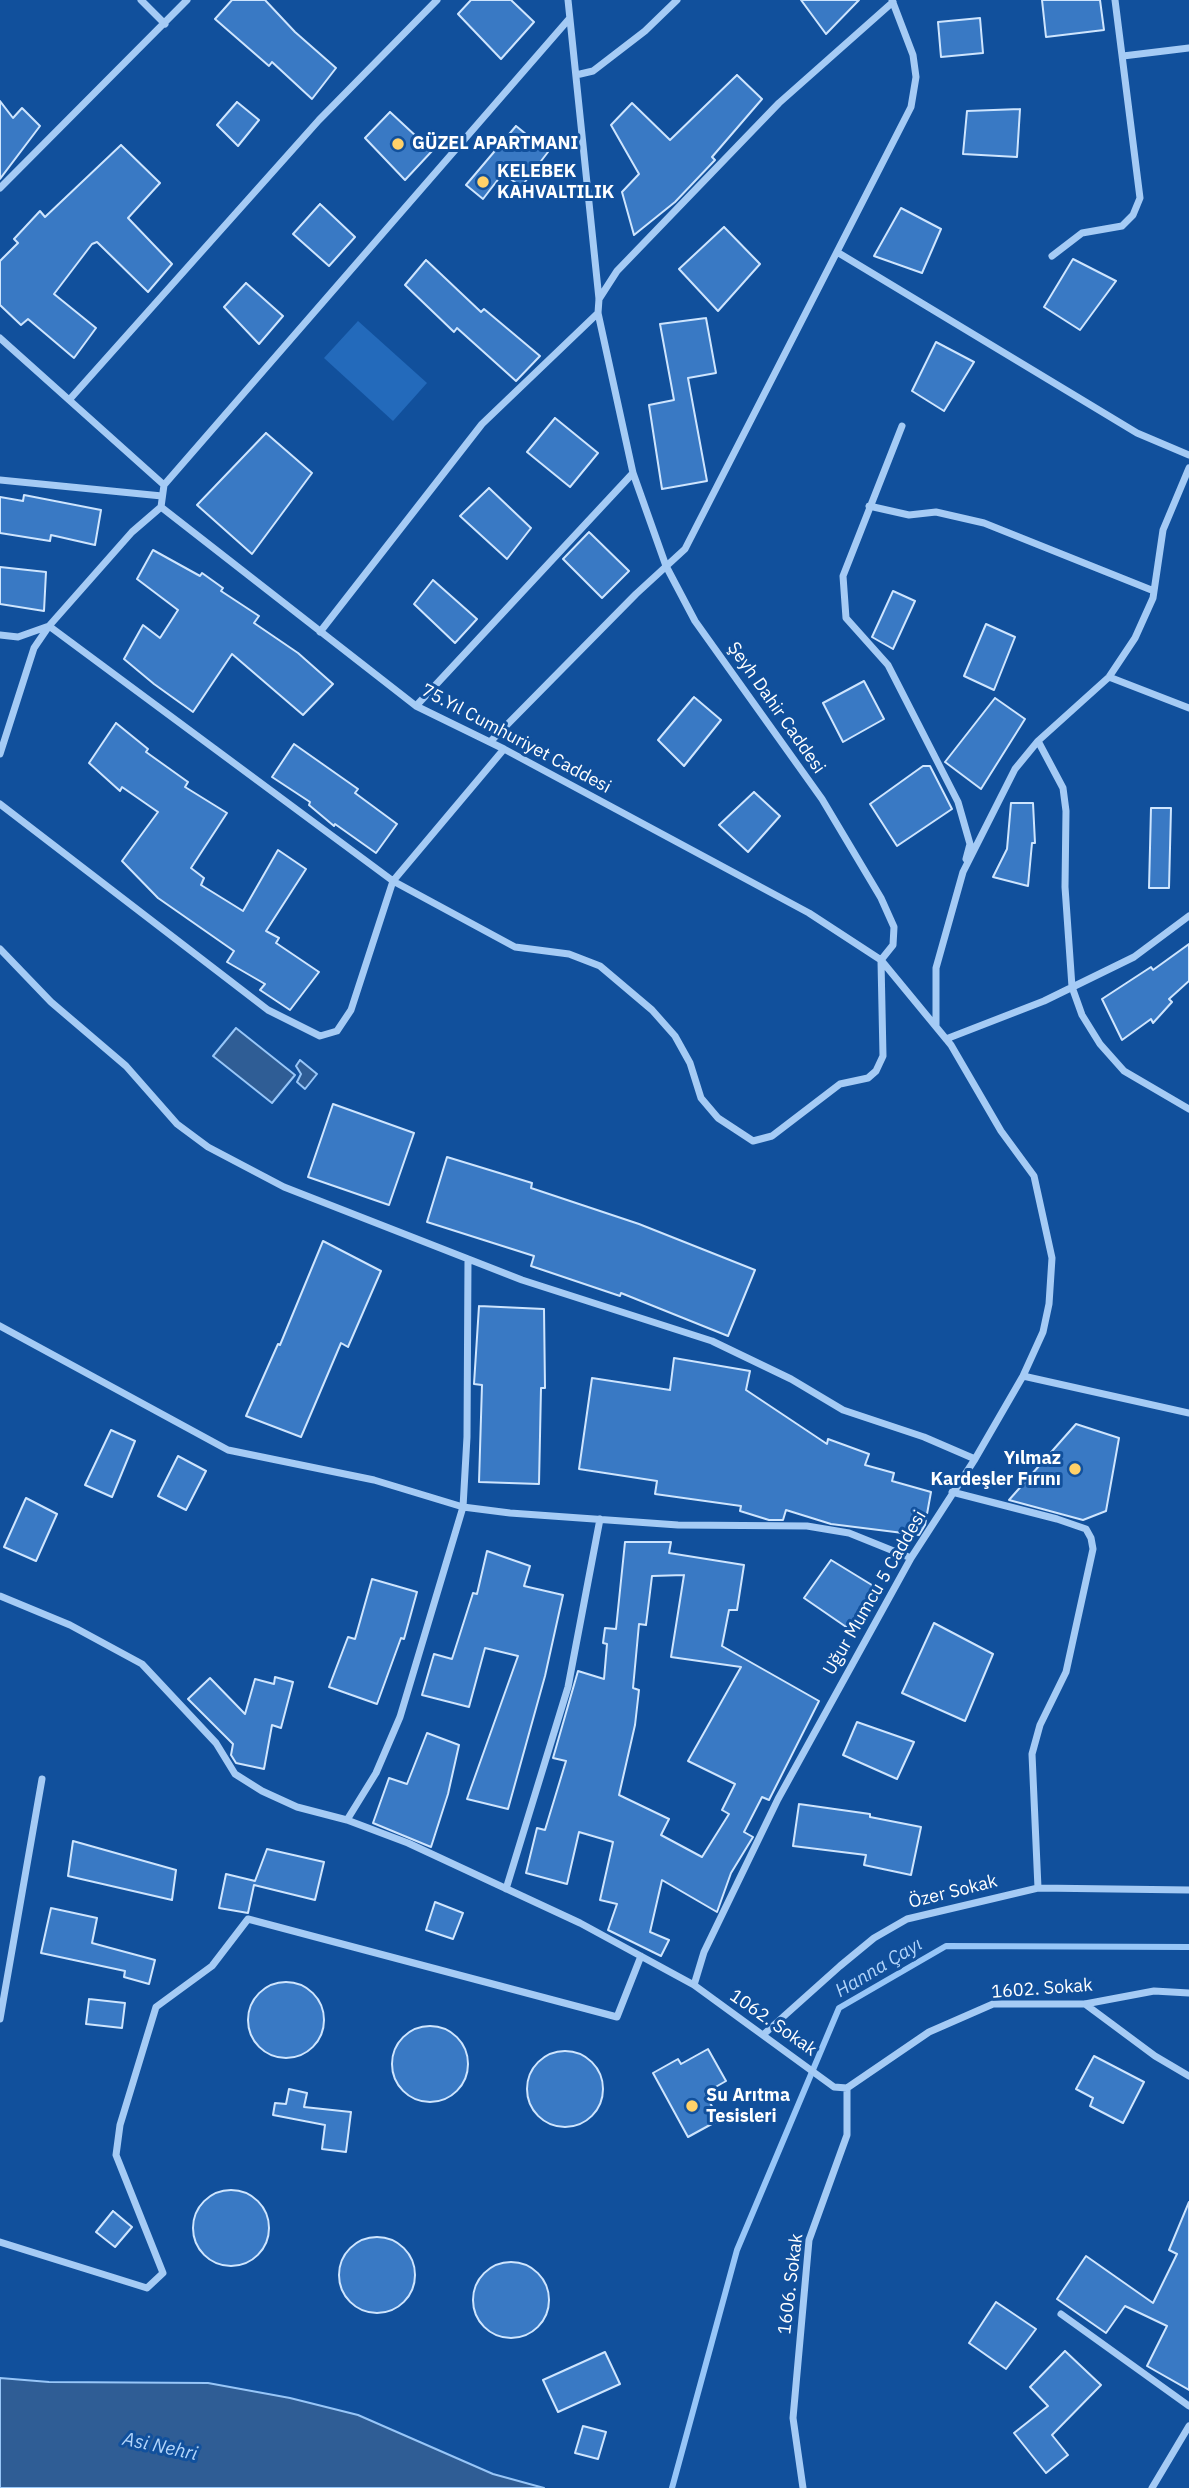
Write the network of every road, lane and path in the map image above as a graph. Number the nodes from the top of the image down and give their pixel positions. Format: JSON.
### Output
{"nodes":[{"id":1,"x":141,"y":0,"type":"edge"},
{"id":2,"x":187,"y":0,"type":"edge"},
{"id":3,"x":437,"y":0,"type":"edge"},
{"id":4,"x":568,"y":0,"type":"edge"},
{"id":5,"x":677,"y":0,"type":"edge"},
{"id":6,"x":1115,"y":0,"type":"edge"},
{"id":7,"x":892,"y":1,"type":"edge"},
{"id":8,"x":569,"y":19,"type":"junction"},
{"id":9,"x":165,"y":24,"type":"junction"},
{"id":10,"x":1189,"y":48,"type":"edge"},
{"id":11,"x":1123,"y":56,"type":"junction"},
{"id":12,"x":576,"y":75,"type":"junction"},
{"id":13,"x":0,"y":188,"type":"edge"},
{"id":14,"x":837,"y":252,"type":"junction"},
{"id":15,"x":1052,"y":256,"type":"dead end"},
{"id":16,"x":599,"y":299,"type":"junction"},
{"id":17,"x":598,"y":313,"type":"junction"},
{"id":18,"x":0,"y":338,"type":"edge"},
{"id":19,"x":70,"y":399,"type":"junction"},
{"id":20,"x":902,"y":426,"type":"dead end"},
{"id":21,"x":1189,"y":455,"type":"edge"},
{"id":22,"x":1189,"y":468,"type":"edge"},
{"id":23,"x":633,"y":473,"type":"junction"},
{"id":24,"x":0,"y":480,"type":"edge"},
{"id":25,"x":164,"y":485,"type":"junction"},
{"id":26,"x":162,"y":496,"type":"junction"},
{"id":27,"x":869,"y":506,"type":"junction"},
{"id":28,"x":161,"y":507,"type":"junction"},
{"id":29,"x":666,"y":566,"type":"junction"},
{"id":30,"x":1154,"y":591,"type":"junction"},
{"id":31,"x":49,"y":626,"type":"junction"},
{"id":32,"x":320,"y":632,"type":"junction"},
{"id":33,"x":0,"y":635,"type":"edge"},
{"id":34,"x":1109,"y":677,"type":"junction"},
{"id":35,"x":416,"y":706,"type":"junction"},
{"id":36,"x":1189,"y":708,"type":"edge"},
{"id":37,"x":1038,"y":741,"type":"junction"},
{"id":38,"x":490,"y":742,"type":"junction"},
{"id":39,"x":504,"y":749,"type":"junction"},
{"id":40,"x":0,"y":754,"type":"edge"},
{"id":41,"x":0,"y":804,"type":"edge"},
{"id":42,"x":963,"y":872,"type":"junction"},
{"id":43,"x":393,"y":881,"type":"junction"},
{"id":44,"x":1189,"y":916,"type":"edge"},
{"id":45,"x":0,"y":949,"type":"edge"},
{"id":46,"x":881,"y":960,"type":"junction"},
{"id":47,"x":1072,"y":987,"type":"junction"},
{"id":48,"x":936,"y":1027,"type":"junction"},
{"id":49,"x":946,"y":1039,"type":"junction"},
{"id":50,"x":1189,"y":1109,"type":"edge"},
{"id":51,"x":468,"y":1259,"type":"junction"},
{"id":52,"x":0,"y":1326,"type":"edge"},
{"id":53,"x":1023,"y":1376,"type":"junction"},
{"id":54,"x":1189,"y":1413,"type":"edge"},
{"id":55,"x":975,"y":1459,"type":"junction"},
{"id":56,"x":952,"y":1492,"type":"junction"},
{"id":57,"x":463,"y":1507,"type":"junction"},
{"id":58,"x":600,"y":1519,"type":"junction"},
{"id":59,"x":911,"y":1558,"type":"junction"},
{"id":60,"x":0,"y":1596,"type":"edge"},
{"id":61,"x":42,"y":1779,"type":"dead end"},
{"id":62,"x":346,"y":1820,"type":"junction"},
{"id":63,"x":1038,"y":1888,"type":"junction"},
{"id":64,"x":506,"y":1889,"type":"junction"},
{"id":65,"x":1189,"y":1890,"type":"edge"},
{"id":66,"x":641,"y":1956,"type":"junction"},
{"id":67,"x":694,"y":1985,"type":"junction"},
{"id":68,"x":1189,"y":1993,"type":"edge"},
{"id":69,"x":1085,"y":2004,"type":"junction"},
{"id":70,"x":0,"y":2019,"type":"edge"},
{"id":71,"x":764,"y":2034,"type":"junction"},
{"id":72,"x":1189,"y":2076,"type":"edge"},
{"id":73,"x":847,"y":2088,"type":"junction"},
{"id":74,"x":0,"y":2242,"type":"edge"},
{"id":75,"x":1061,"y":2314,"type":"dead end"},
{"id":76,"x":1189,"y":2406,"type":"edge"},
{"id":77,"x":1189,"y":2426,"type":"edge"},
{"id":78,"x":803,"y":2488,"type":"edge"},
{"id":79,"x":1152,"y":2488,"type":"edge"}],
"edges":[{"from":1,"to":9,"type":"street"},
{"from":2,"to":9,"type":"street"},
{"from":3,"to":19,"type":"street"},
{"from":4,"to":8,"type":"street","name":"Şeyh Dahir Caddesi"},
{"from":5,"to":12,"type":"street"},
{"from":6,"to":11,"type":"street"},
{"from":7,"to":14,"type":"street"},
{"from":7,"to":16,"type":"street"},
{"from":8,"to":12,"type":"street","name":"Şeyh Dahir Caddesi"},
{"from":8,"to":25,"type":"street"},
{"from":9,"to":13,"type":"street"},
{"from":10,"to":11,"type":"street"},
{"from":11,"to":15,"type":"street"},
{"from":12,"to":16,"type":"street","name":"Şeyh Dahir Caddesi"},
{"from":14,"to":21,"type":"street"},
{"from":14,"to":29,"type":"street"},
{"from":16,"to":17,"type":"street","name":"Şeyh Dahir Caddesi"},
{"from":17,"to":23,"type":"street","name":"Şeyh Dahir Caddesi"},
{"from":17,"to":32,"type":"street"},
{"from":18,"to":19,"type":"street"},
{"from":19,"to":25,"type":"street"},
{"from":20,"to":27,"type":"street"},
{"from":22,"to":30,"type":"street"},
{"from":23,"to":29,"type":"street","name":"Şeyh Dahir Caddesi"},
{"from":23,"to":35,"type":"street"},
{"from":24,"to":26,"type":"street"},
{"from":25,"to":26,"type":"street"},
{"from":26,"to":28,"type":"street"},
{"from":27,"to":30,"type":"street"},
{"from":27,"to":42,"type":"street"},
{"from":28,"to":31,"type":"street"},
{"from":28,"to":32,"type":"street","name":"75.Yıl Cumhuriyet Caddesi"},
{"from":29,"to":38,"type":"street"},
{"from":29,"to":46,"type":"street","name":"Şeyh Dahir Caddesi"},
{"from":30,"to":34,"type":"street"},
{"from":31,"to":33,"type":"street"},
{"from":31,"to":40,"type":"street"},
{"from":31,"to":43,"type":"street"},
{"from":32,"to":35,"type":"street","name":"75.Yıl Cumhuriyet Caddesi"},
{"from":34,"to":36,"type":"street"},
{"from":34,"to":37,"type":"street"},
{"from":35,"to":38,"type":"street","name":"75.Yıl Cumhuriyet Caddesi"},
{"from":37,"to":42,"type":"street"},
{"from":37,"to":47,"type":"street"},
{"from":38,"to":39,"type":"street","name":"75.Yıl Cumhuriyet Caddesi"},
{"from":39,"to":43,"type":"street"},
{"from":39,"to":46,"type":"street","name":"75.Yıl Cumhuriyet Caddesi"},
{"from":41,"to":43,"type":"street"},
{"from":42,"to":48,"type":"street"},
{"from":43,"to":46,"type":"street"},
{"from":44,"to":47,"type":"street"},
{"from":45,"to":51,"type":"street"},
{"from":46,"to":48,"type":"street"},
{"from":47,"to":49,"type":"street"},
{"from":47,"to":50,"type":"street"},
{"from":48,"to":49,"type":"street"},
{"from":49,"to":53,"type":"street"},
{"from":51,"to":55,"type":"street"},
{"from":51,"to":57,"type":"street"},
{"from":52,"to":57,"type":"street"},
{"from":53,"to":54,"type":"street"},
{"from":53,"to":55,"type":"street","name":"Uğur Mumcu 5 Caddesi"},
{"from":55,"to":56,"type":"street","name":"Uğur Mumcu 5 Caddesi"},
{"from":56,"to":59,"type":"street","name":"Uğur Mumcu 5 Caddesi"},
{"from":56,"to":63,"type":"street"},
{"from":57,"to":58,"type":"street"},
{"from":57,"to":62,"type":"street"},
{"from":58,"to":59,"type":"street"},
{"from":58,"to":64,"type":"street"},
{"from":59,"to":67,"type":"street","name":"Uğur Mumcu 5 Caddesi"},
{"from":60,"to":62,"type":"street","name":"1062. Sokak"},
{"from":61,"to":70,"type":"street"},
{"from":62,"to":64,"type":"street","name":"1062. Sokak"},
{"from":63,"to":65,"type":"street","name":"Özer Sokak"},
{"from":63,"to":71,"type":"street","name":"Özer Sokak"},
{"from":64,"to":66,"type":"street","name":"1062. Sokak"},
{"from":66,"to":67,"type":"street","name":"1062. Sokak"},
{"from":66,"to":74,"type":"street"},
{"from":67,"to":71,"type":"street","name":"1062. Sokak"},
{"from":68,"to":69,"type":"street","name":"1602. Sokak"},
{"from":69,"to":72,"type":"street"},
{"from":69,"to":73,"type":"street","name":"1602. Sokak"},
{"from":71,"to":73,"type":"street","name":"1062. Sokak"},
{"from":73,"to":78,"type":"street","name":"1606. Sokak"},
{"from":75,"to":76,"type":"street"},
{"from":77,"to":79,"type":"street"}]}
